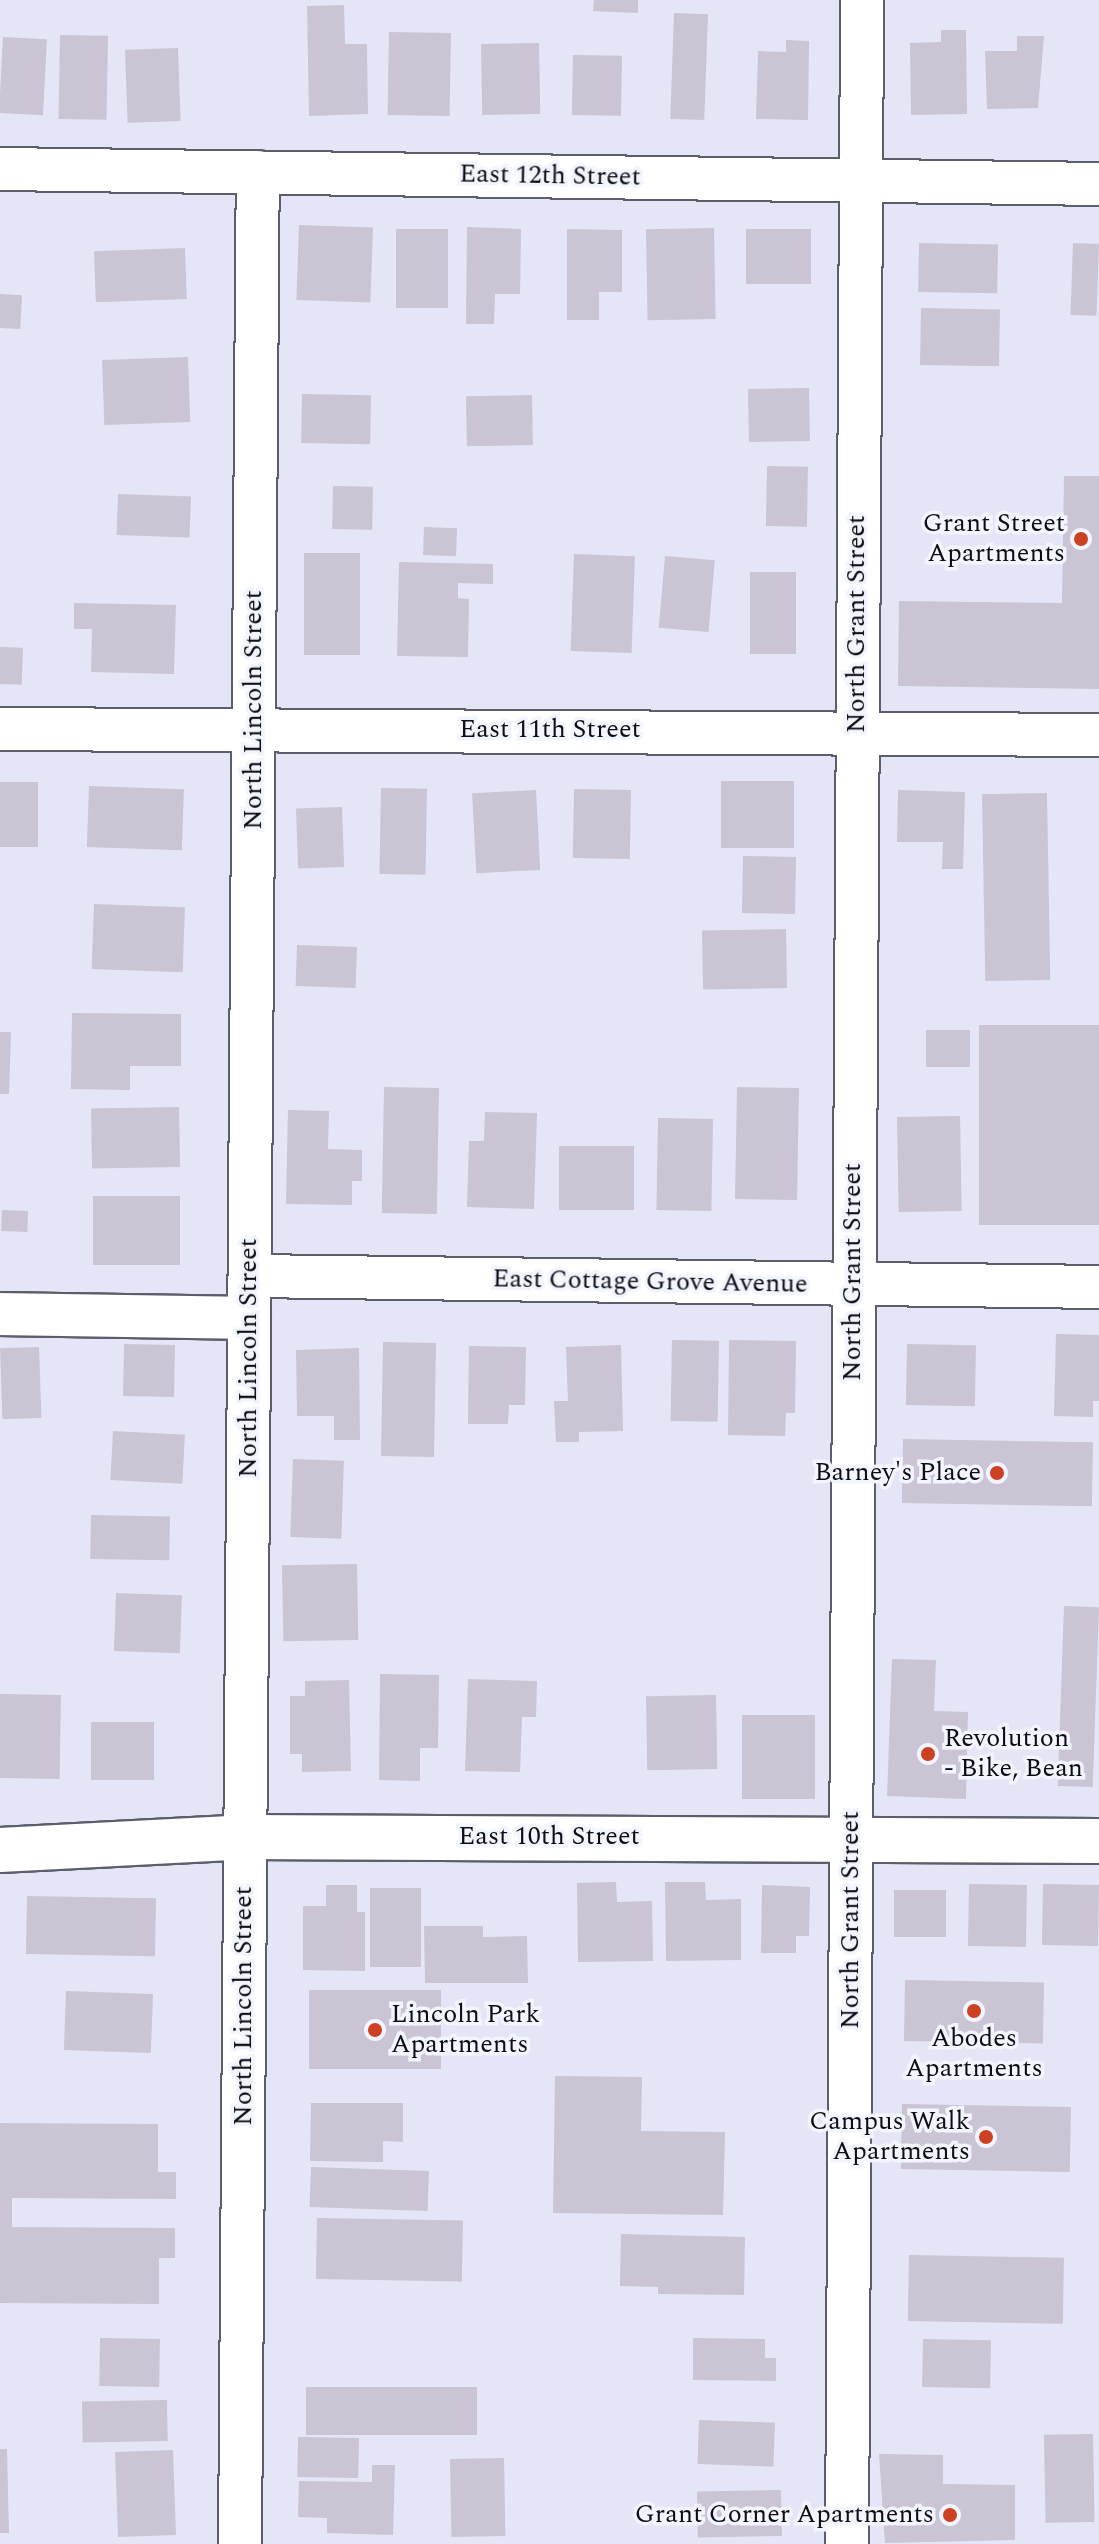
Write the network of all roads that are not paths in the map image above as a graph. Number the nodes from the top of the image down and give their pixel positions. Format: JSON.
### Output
{"nodes":[{"id":1,"x":862,"y":0,"type":"edge"},
{"id":2,"x":0,"y":169,"type":"edge"},
{"id":3,"x":258,"y":172,"type":"junction"},
{"id":4,"x":861,"y":181,"type":"junction"},
{"id":5,"x":1099,"y":184,"type":"edge"},
{"id":6,"x":0,"y":729,"type":"edge"},
{"id":7,"x":254,"y":730,"type":"junction"},
{"id":8,"x":854,"y":731,"type":"junction"},
{"id":9,"x":1099,"y":735,"type":"edge"},
{"id":10,"x":250,"y":1276,"type":"junction"},
{"id":11,"x":851,"y":1284,"type":"junction"},
{"id":12,"x":1099,"y":1287,"type":"edge"},
{"id":13,"x":0,"y":1314,"type":"edge"},
{"id":14,"x":249,"y":1318,"type":"junction"},
{"id":15,"x":245,"y":1837,"type":"junction"},
{"id":16,"x":1099,"y":1841,"type":"edge"},
{"id":17,"x":851,"y":1842,"type":"junction"},
{"id":18,"x":0,"y":1850,"type":"edge"},
{"id":19,"x":240,"y":2544,"type":"edge"},
{"id":20,"x":847,"y":2544,"type":"edge"}],
"edges":[{"from":1,"to":4,"type":"street","name":"North Grant Street"},
{"from":2,"to":3,"type":"street","name":"East 12th Street"},
{"from":3,"to":4,"type":"street","name":"East 12th Street"},
{"from":3,"to":7,"type":"street","name":"North Lincoln Street"},
{"from":4,"to":5,"type":"street","name":"East 12th Street"},
{"from":4,"to":8,"type":"street","name":"North Grant Street"},
{"from":6,"to":7,"type":"street","name":"East 11th Street"},
{"from":7,"to":8,"type":"street","name":"East 11th Street"},
{"from":7,"to":10,"type":"street","name":"North Lincoln Street"},
{"from":8,"to":9,"type":"street","name":"East 11th Street"},
{"from":8,"to":11,"type":"street","name":"North Grant Street"},
{"from":10,"to":11,"type":"street","name":"East Cottage Grove Avenue"},
{"from":10,"to":14,"type":"street","name":"North Lincoln Street"},
{"from":11,"to":12,"type":"street","name":"East Cottage Grove Avenue"},
{"from":11,"to":17,"type":"street","name":"North Grant Street"},
{"from":13,"to":14,"type":"street"},
{"from":14,"to":15,"type":"street","name":"North Lincoln Street"},
{"from":15,"to":17,"type":"street","name":"East 10th Street"},
{"from":15,"to":18,"type":"street","name":"East 10th Street"},
{"from":15,"to":19,"type":"street","name":"North Lincoln Street"},
{"from":16,"to":17,"type":"street","name":"East 10th Street"},
{"from":17,"to":20,"type":"street","name":"North Grant Street"}]}
